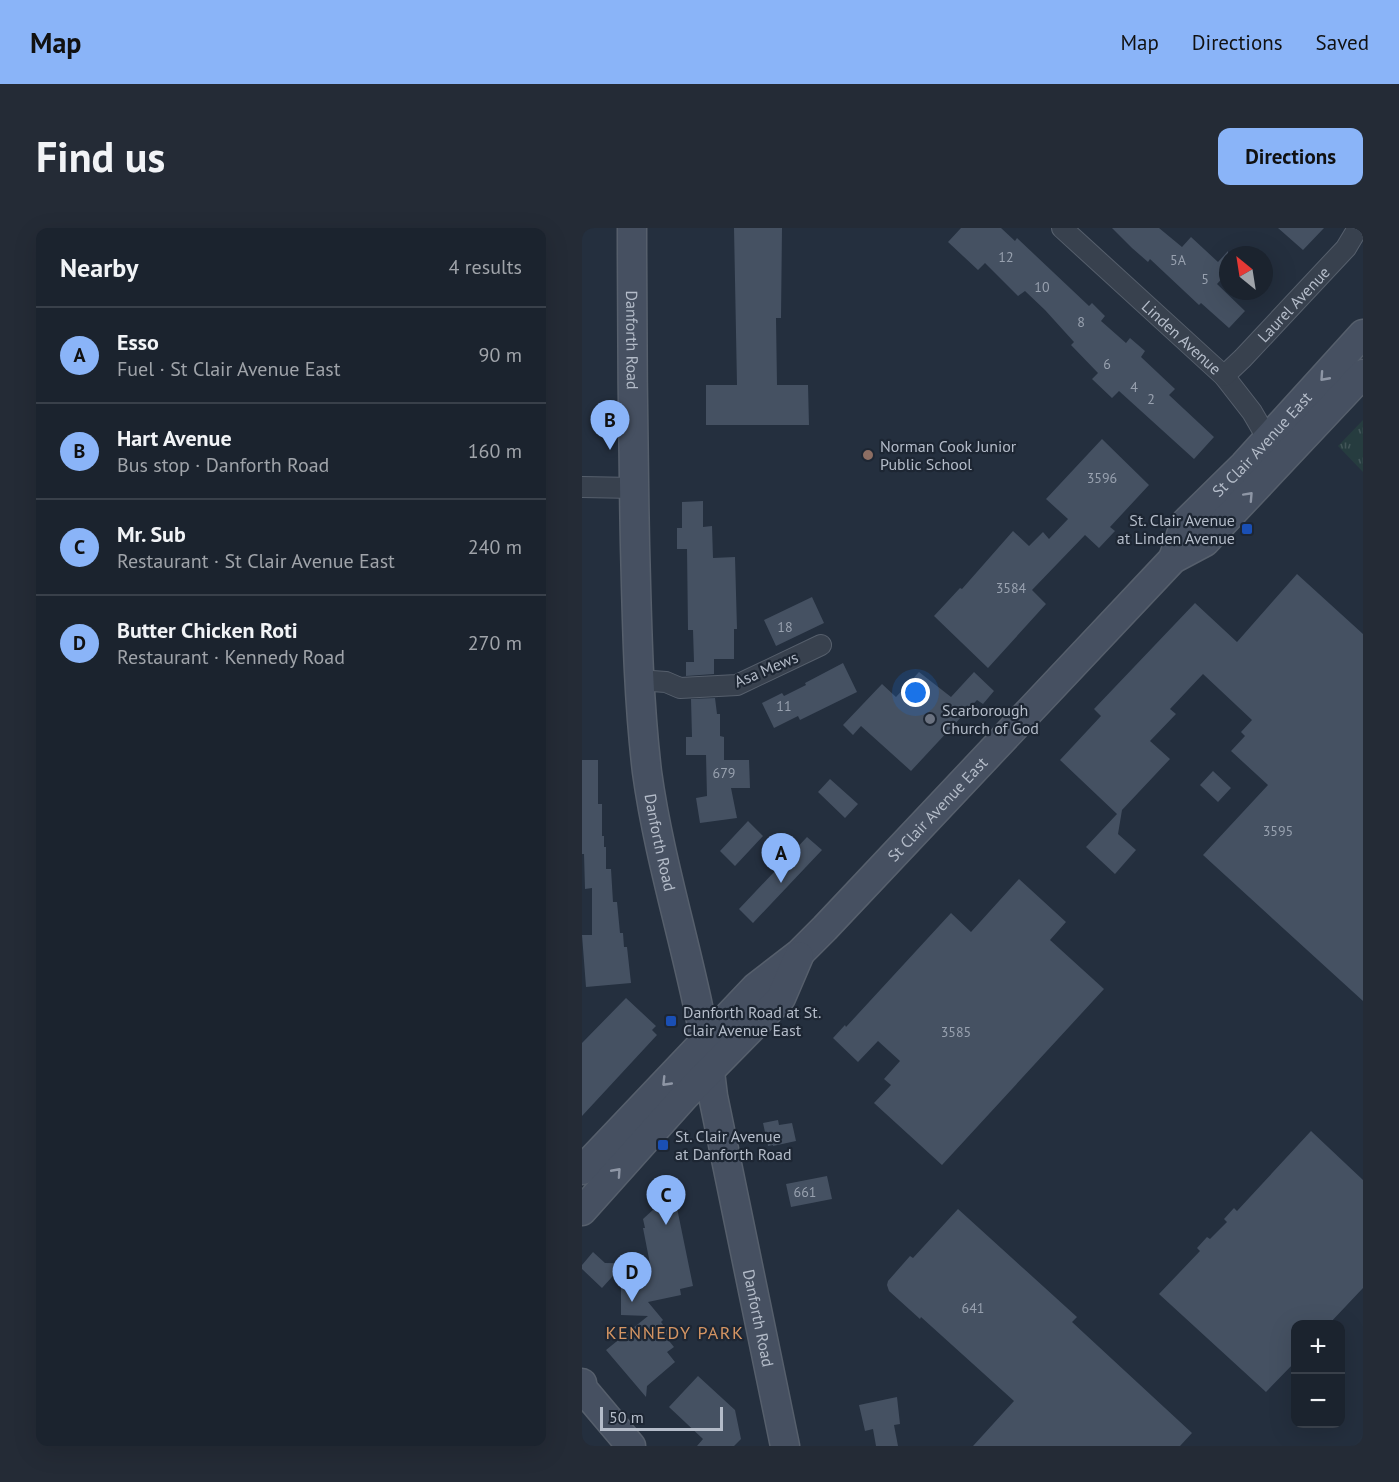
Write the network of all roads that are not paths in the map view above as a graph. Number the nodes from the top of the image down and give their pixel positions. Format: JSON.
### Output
{"nodes":[{"id":1,"x":632,"y":228,"type":"edge"},
{"id":2,"x":1062,"y":228,"type":"edge"},
{"id":3,"x":1358,"y":228,"type":"edge"},
{"id":4,"x":1363,"y":334,"type":"edge"},
{"id":5,"x":1363,"y":374,"type":"edge"},
{"id":6,"x":1224,"y":376,"type":"junction"},
{"id":7,"x":1274,"y":450,"type":"junction"},
{"id":8,"x":582,"y":487,"type":"edge"},
{"id":9,"x":634,"y":488,"type":"junction"},
{"id":10,"x":821,"y":645,"type":"dead end"},
{"id":11,"x":638,"y":680,"type":"junction"},
{"id":12,"x":800,"y":953,"type":"junction"},
{"id":13,"x":705,"y":1040,"type":"junction"},
{"id":14,"x":710,"y":1071,"type":"junction"},
{"id":15,"x":582,"y":1170,"type":"edge"},
{"id":16,"x":582,"y":1210,"type":"edge"},
{"id":17,"x":582,"y":1387,"type":"edge"},
{"id":18,"x":631,"y":1446,"type":"edge"},
{"id":19,"x":785,"y":1446,"type":"edge"}],
"edges":[{"from":1,"to":9,"type":"main road","name":"Danforth Road"},
{"from":2,"to":6,"type":"street","name":"Linden Avenue"},
{"from":3,"to":6,"type":"street","name":"Laurel Avenue"},
{"from":4,"to":7,"type":"main road","name":"St Clair Avenue East","one_way":true},
{"from":5,"to":7,"type":"main road","name":"St Clair Avenue East"},
{"from":6,"to":7,"type":"street","name":"Linden Avenue"},
{"from":7,"to":12,"type":"main road","name":"St Clair Avenue East"},
{"from":8,"to":9,"type":"street"},
{"from":9,"to":11,"type":"main road","name":"Danforth Road"},
{"from":10,"to":11,"type":"street","name":"Asa Mews"},
{"from":11,"to":13,"type":"main road","name":"Danforth Road"},
{"from":12,"to":13,"type":"main road","name":"St Clair Avenue East"},
{"from":12,"to":14,"type":"main road","name":"St Clair Avenue East"},
{"from":13,"to":14,"type":"main road","name":"Danforth Road"},
{"from":13,"to":15,"type":"main road","name":"St Clair Avenue East","one_way":true},
{"from":16,"to":14,"type":"main road","name":"St Clair Avenue East","one_way":true},
{"from":14,"to":19,"type":"main road","name":"Danforth Road"},
{"from":17,"to":18,"type":"main road"}]}
